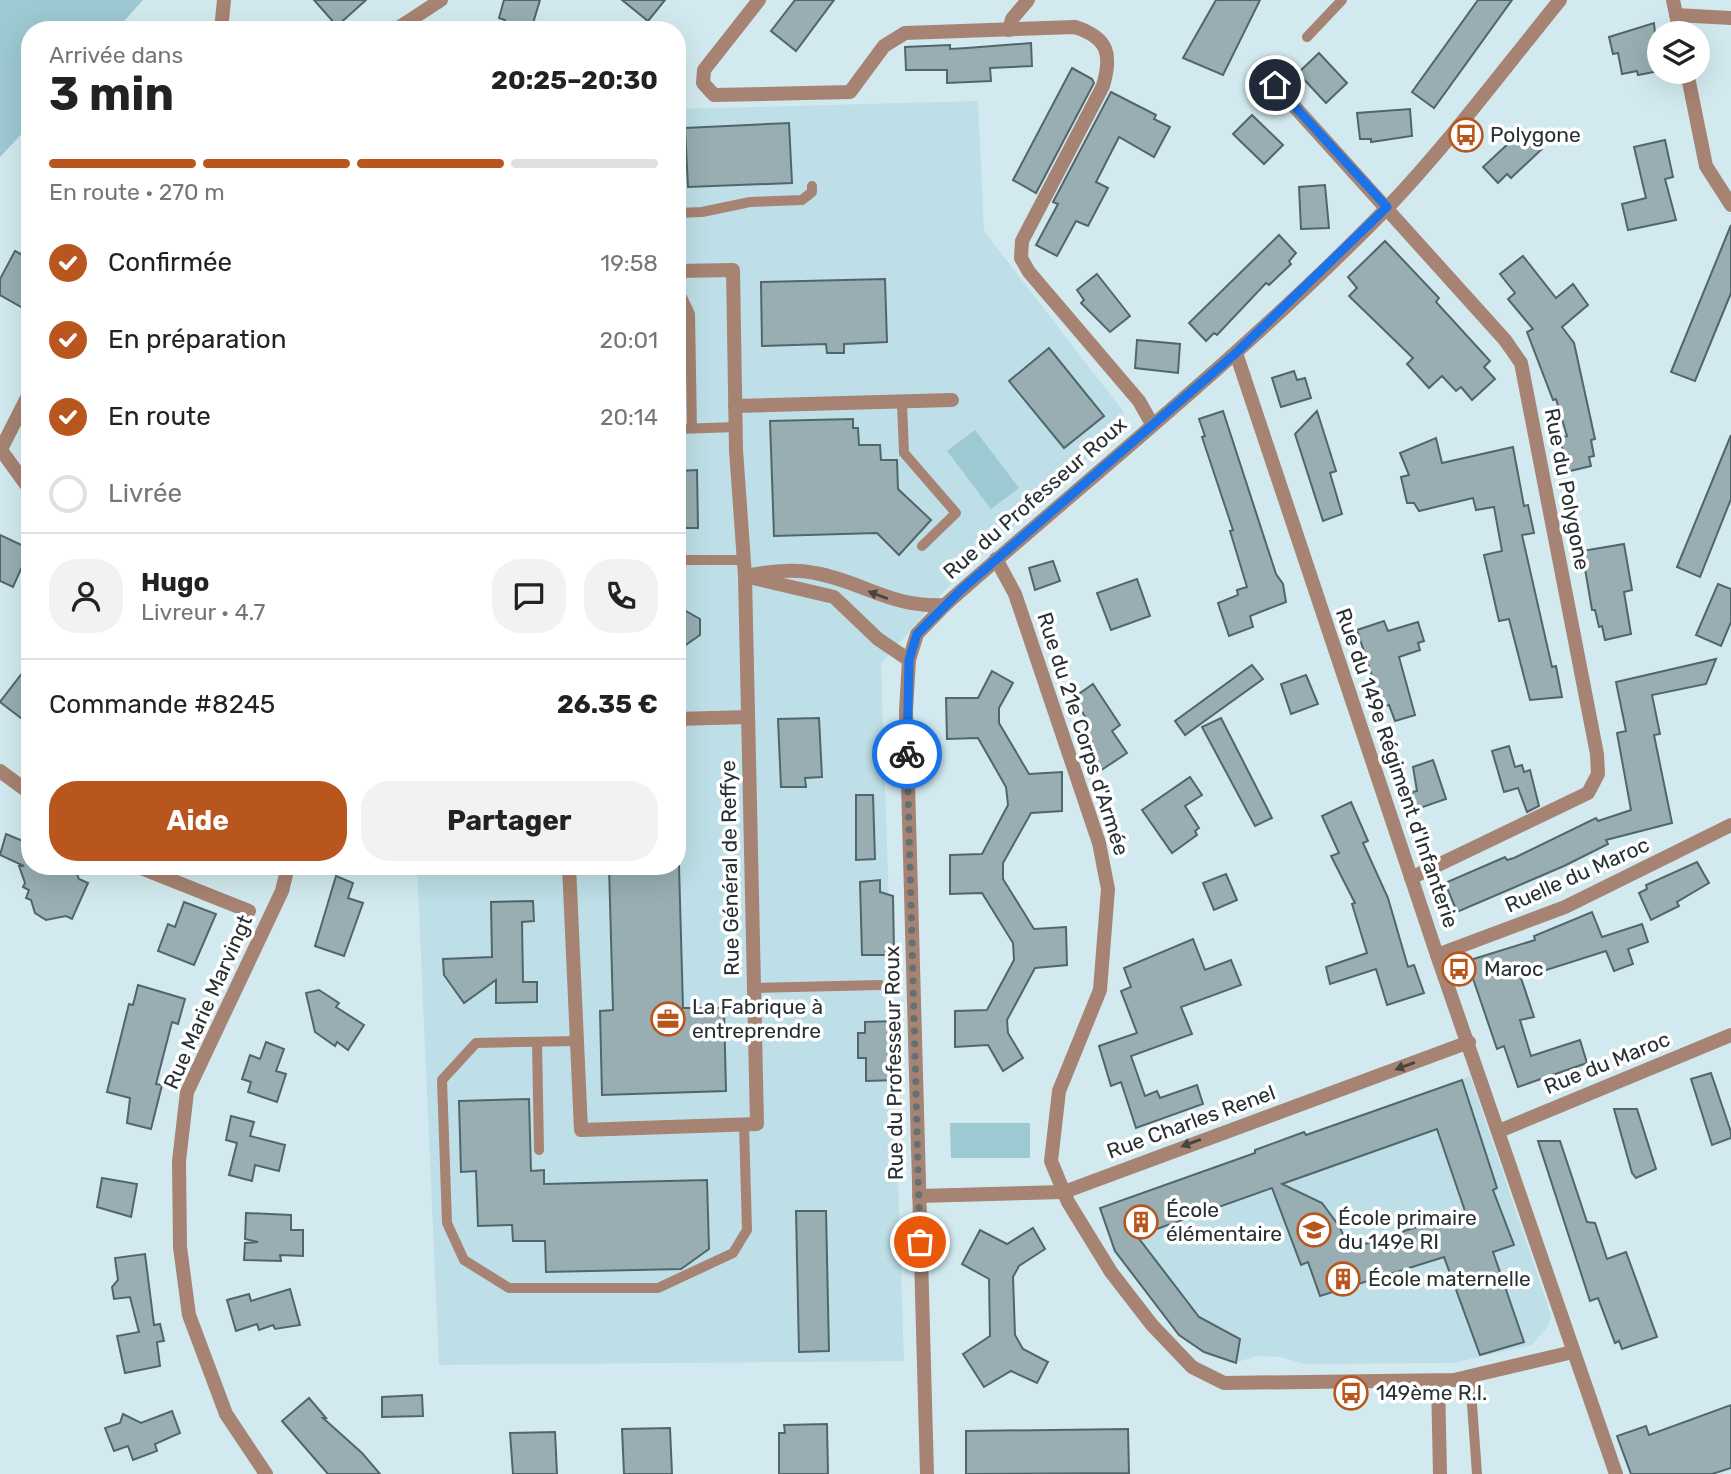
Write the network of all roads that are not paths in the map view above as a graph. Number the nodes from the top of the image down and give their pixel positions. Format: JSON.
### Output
{"nodes":[{"id":1,"x":224,"y":0,"type":"edge"},
{"id":2,"x":441,"y":0,"type":"edge"},
{"id":3,"x":759,"y":0,"type":"edge"},
{"id":4,"x":1028,"y":0,"type":"edge"},
{"id":5,"x":1342,"y":0,"type":"edge"},
{"id":6,"x":1560,"y":0,"type":"edge"},
{"id":7,"x":1673,"y":0,"type":"edge"},
{"id":8,"x":423,"y":5,"type":"edge"},
{"id":9,"x":1676,"y":15,"type":"junction"},
{"id":10,"x":1731,"y":18,"type":"edge"},
{"id":11,"x":222,"y":21,"type":"edge"},
{"id":12,"x":405,"y":21,"type":"edge"},
{"id":13,"x":1677,"y":21,"type":"edge"},
{"id":14,"x":1009,"y":30,"type":"junction"},
{"id":15,"x":1307,"y":37,"type":"dead end"},
{"id":16,"x":1690,"y":84,"type":"edge"},
{"id":17,"x":1275,"y":85,"type":"dead end"},
{"id":18,"x":812,"y":187,"type":"dead end"},
{"id":19,"x":1731,"y":205,"type":"edge"},
{"id":20,"x":1387,"y":207,"type":"junction"},
{"id":21,"x":686,"y":213,"type":"edge"},
{"id":22,"x":686,"y":271,"type":"edge"},
{"id":23,"x":686,"y":306,"type":"edge"},
{"id":24,"x":1236,"y":353,"type":"junction"},
{"id":25,"x":952,"y":400,"type":"dead end"},
{"id":26,"x":902,"y":403,"type":"junction"},
{"id":27,"x":735,"y":406,"type":"junction"},
{"id":28,"x":21,"y":410,"type":"edge"},
{"id":29,"x":1152,"y":424,"type":"junction"},
{"id":30,"x":736,"y":427,"type":"junction"},
{"id":31,"x":686,"y":428,"type":"edge"},
{"id":32,"x":692,"y":428,"type":"junction"},
{"id":33,"x":0,"y":451,"type":"edge"},
{"id":34,"x":21,"y":478,"type":"edge"},
{"id":35,"x":922,"y":546,"type":"dead end"},
{"id":36,"x":996,"y":559,"type":"junction"},
{"id":37,"x":686,"y":560,"type":"edge"},
{"id":38,"x":744,"y":560,"type":"junction"},
{"id":39,"x":744,"y":576,"type":"junction"},
{"id":40,"x":945,"y":605,"type":"junction"},
{"id":41,"x":909,"y":660,"type":"junction"},
{"id":42,"x":748,"y":717,"type":"junction"},
{"id":43,"x":686,"y":719,"type":"edge"},
{"id":44,"x":0,"y":771,"type":"edge"},
{"id":45,"x":21,"y":786,"type":"edge"},
{"id":46,"x":1731,"y":825,"type":"edge"},
{"id":47,"x":159,"y":875,"type":"edge"},
{"id":48,"x":286,"y":875,"type":"edge"},
{"id":49,"x":569,"y":875,"type":"edge"},
{"id":50,"x":1411,"y":878,"type":"junction"},
{"id":51,"x":249,"y":911,"type":"dead end"},
{"id":52,"x":1437,"y":955,"type":"junction"},
{"id":53,"x":880,"y":985,"type":"dead end"},
{"id":54,"x":754,"y":988,"type":"junction"},
{"id":55,"x":1731,"y":1035,"type":"edge"},
{"id":56,"x":577,"y":1041,"type":"junction"},
{"id":57,"x":537,"y":1042,"type":"junction"},
{"id":58,"x":1469,"y":1042,"type":"junction"},
{"id":59,"x":744,"y":1125,"type":"junction"},
{"id":60,"x":1499,"y":1131,"type":"junction"},
{"id":61,"x":540,"y":1150,"type":"dead end"},
{"id":62,"x":1064,"y":1192,"type":"junction"},
{"id":63,"x":919,"y":1196,"type":"junction"},
{"id":64,"x":1573,"y":1352,"type":"junction"},
{"id":65,"x":1470,"y":1376,"type":"junction"},
{"id":66,"x":1438,"y":1381,"type":"junction"},
{"id":67,"x":266,"y":1474,"type":"edge"},
{"id":68,"x":927,"y":1474,"type":"edge"},
{"id":69,"x":1440,"y":1474,"type":"edge"},
{"id":70,"x":1477,"y":1474,"type":"edge"},
{"id":71,"x":1616,"y":1474,"type":"edge"}],
"edges":[{"from":1,"to":11,"type":"street"},
{"from":2,"to":8,"type":"street"},
{"from":3,"to":14,"type":"street"},
{"from":4,"to":14,"type":"street"},
{"from":5,"to":15,"type":"lane"},
{"from":6,"to":20,"type":"street","name":"Rue du Professeur Roux"},
{"from":7,"to":9,"type":"street"},
{"from":8,"to":12,"type":"street"},
{"from":9,"to":10,"type":"street"},
{"from":9,"to":13,"type":"street"},
{"from":14,"to":29,"type":"street"},
{"from":16,"to":19,"type":"street"},
{"from":17,"to":20,"type":"street","name":"Rue du Polygone"},
{"from":18,"to":21,"type":"lane"},
{"from":20,"to":24,"type":"street","name":"Rue du Professeur Roux"},
{"from":20,"to":50,"type":"street","name":"Rue du Polygone"},
{"from":22,"to":27,"type":"street","name":"Rue Général de Reffye"},
{"from":23,"to":32,"type":"lane"},
{"from":24,"to":29,"type":"street","name":"Rue du Professeur Roux"},
{"from":24,"to":50,"type":"street","name":"Rue du 149e Régiment d'Infanterie"},
{"from":25,"to":26,"type":"street"},
{"from":26,"to":27,"type":"street"},
{"from":26,"to":35,"type":"lane"},
{"from":27,"to":30,"type":"street","name":"Rue Général de Reffye"},
{"from":28,"to":33,"type":"street"},
{"from":29,"to":36,"type":"street","name":"Rue du Professeur Roux"},
{"from":30,"to":32,"type":"lane"},
{"from":30,"to":38,"type":"street","name":"Rue Général de Reffye"},
{"from":31,"to":32,"type":"lane"},
{"from":33,"to":34,"type":"street"},
{"from":36,"to":40,"type":"street","name":"Rue du Professeur Roux"},
{"from":36,"to":62,"type":"street","name":"Rue du 21e Corps d'Armée"},
{"from":37,"to":38,"type":"lane"},
{"from":38,"to":39,"type":"street","name":"Rue Général de Reffye"},
{"from":40,"to":39,"type":"street","one_way":true},
{"from":39,"to":41,"type":"street"},
{"from":39,"to":42,"type":"street","name":"Rue Général de Reffye"},
{"from":40,"to":41,"type":"street","name":"Rue du Professeur Roux"},
{"from":41,"to":63,"type":"street","name":"Rue du Professeur Roux"},
{"from":42,"to":43,"type":"street"},
{"from":42,"to":54,"type":"street","name":"Rue Général de Reffye"},
{"from":44,"to":45,"type":"street"},
{"from":46,"to":52,"type":"street","name":"Ruelle du Maroc"},
{"from":47,"to":51,"type":"street"},
{"from":48,"to":67,"type":"street","name":"Rue Marie Marvingt"},
{"from":49,"to":56,"type":"street"},
{"from":50,"to":52,"type":"street","name":"Rue du 149e Régiment d'Infanterie"},
{"from":52,"to":58,"type":"street","name":"Rue du 149e Régiment d'Infanterie"},
{"from":53,"to":54,"type":"lane"},
{"from":54,"to":59,"type":"street","name":"Rue Général de Reffye"},
{"from":55,"to":60,"type":"street","name":"Rue du Maroc"},
{"from":56,"to":57,"type":"lane"},
{"from":56,"to":59,"type":"street"},
{"from":57,"to":59,"type":"lane"},
{"from":57,"to":61,"type":"lane"},
{"from":58,"to":60,"type":"street","name":"Rue du 149e Régiment d'Infanterie"},
{"from":58,"to":62,"type":"street","name":"Rue Charles Renel","one_way":true},
{"from":60,"to":64,"type":"street","name":"Rue du 149e Régiment d'Infanterie"},
{"from":62,"to":63,"type":"street","name":"Rue Charles Renel"},
{"from":62,"to":66,"type":"street","name":"Rue du 21e Corps d'Armée"},
{"from":63,"to":68,"type":"street","name":"Rue du Professeur Roux"},
{"from":64,"to":65,"type":"street","name":"Rue du 21e Corps d'Armée"},
{"from":64,"to":71,"type":"street","name":"Rue du 149e Régiment d'Infanterie"},
{"from":65,"to":66,"type":"street","name":"Rue du 21e Corps d'Armée"},
{"from":65,"to":70,"type":"lane"},
{"from":66,"to":69,"type":"street"}]}
